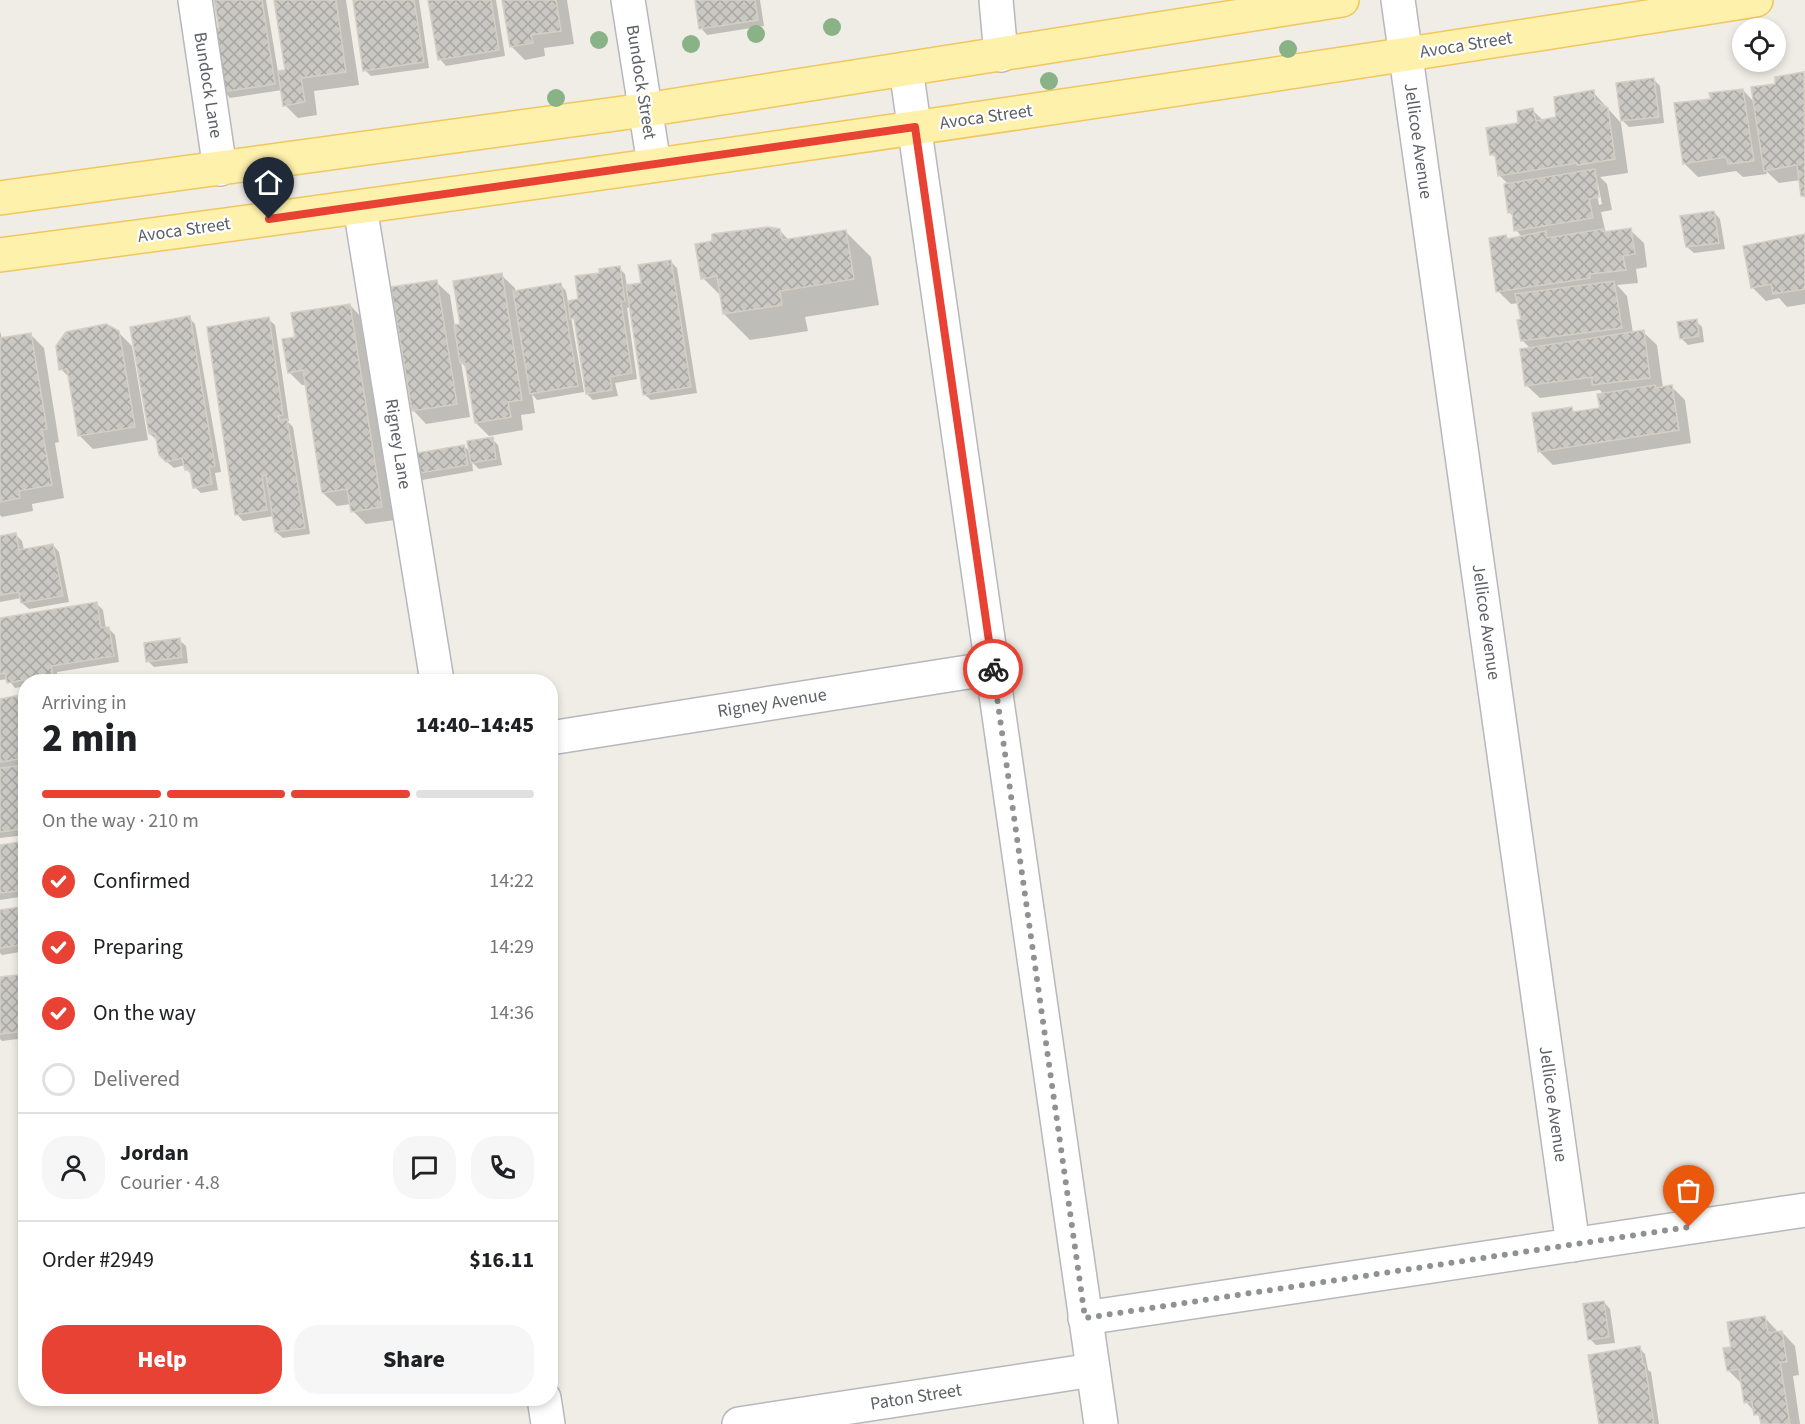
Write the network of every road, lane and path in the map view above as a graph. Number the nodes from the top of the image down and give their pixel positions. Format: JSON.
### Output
{"nodes":[{"id":1,"x":195,"y":0,"type":"edge"},
{"id":2,"x":628,"y":0,"type":"edge"},
{"id":3,"x":996,"y":0,"type":"edge"},
{"id":4,"x":1342,"y":0,"type":"edge"},
{"id":5,"x":1398,"y":0,"type":"edge"},
{"id":6,"x":1756,"y":0,"type":"edge"},
{"id":7,"x":1001,"y":55,"type":"junction"},
{"id":8,"x":1405,"y":55,"type":"junction"},
{"id":9,"x":906,"y":69,"type":"junction"},
{"id":10,"x":645,"y":110,"type":"junction"},
{"id":11,"x":915,"y":127,"type":"junction"},
{"id":12,"x":654,"y":164,"type":"junction"},
{"id":13,"x":220,"y":169,"type":"junction"},
{"id":14,"x":0,"y":198,"type":"edge"},
{"id":15,"x":360,"y":207,"type":"junction"},
{"id":16,"x":0,"y":255,"type":"edge"},
{"id":17,"x":993,"y":668,"type":"junction"},
{"id":18,"x":436,"y":674,"type":"edge"},
{"id":19,"x":558,"y":737,"type":"edge"},
{"id":20,"x":1805,"y":1210,"type":"edge"},
{"id":21,"x":1573,"y":1245,"type":"junction"},
{"id":22,"x":1085,"y":1318,"type":"junction"},
{"id":23,"x":1093,"y":1370,"type":"junction"},
{"id":24,"x":545,"y":1406,"type":"edge"},
{"id":25,"x":548,"y":1424,"type":"edge"},
{"id":26,"x":739,"y":1424,"type":"edge"},
{"id":27,"x":1101,"y":1424,"type":"edge"}],
"edges":[{"from":1,"to":13,"type":"street","name":"Bundock Lane"},
{"from":2,"to":10,"type":"street","name":"Bundock Street"},
{"from":3,"to":7,"type":"street"},
{"from":4,"to":7,"type":"main road"},
{"from":5,"to":8,"type":"street","name":"Jellicoe Avenue"},
{"from":6,"to":8,"type":"main road","name":"Avoca Street"},
{"from":7,"to":9,"type":"main road"},
{"from":8,"to":11,"type":"main road","name":"Avoca Street"},
{"from":8,"to":21,"type":"street","name":"Jellicoe Avenue"},
{"from":9,"to":10,"type":"main road"},
{"from":9,"to":11,"type":"street"},
{"from":10,"to":12,"type":"street","name":"Bundock Street"},
{"from":10,"to":13,"type":"main road"},
{"from":11,"to":12,"type":"main road","name":"Avoca Street"},
{"from":11,"to":17,"type":"street"},
{"from":12,"to":15,"type":"main road","name":"Avoca Street"},
{"from":13,"to":14,"type":"main road"},
{"from":15,"to":16,"type":"main road","name":"Avoca Street"},
{"from":15,"to":18,"type":"street","name":"Rigney Lane"},
{"from":17,"to":19,"type":"street","name":"Rigney Avenue"},
{"from":17,"to":22,"type":"street"},
{"from":20,"to":21,"type":"street"},
{"from":21,"to":22,"type":"street"},
{"from":22,"to":23,"type":"street"},
{"from":23,"to":26,"type":"street","name":"Paton Street"},
{"from":23,"to":27,"type":"street"},
{"from":24,"to":25,"type":"street"}]}
